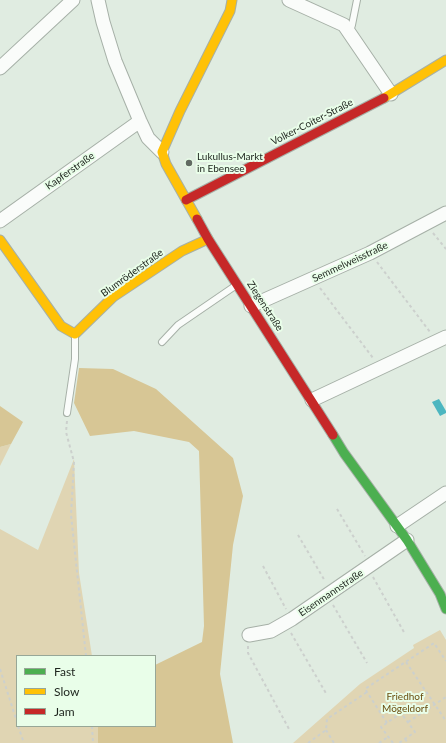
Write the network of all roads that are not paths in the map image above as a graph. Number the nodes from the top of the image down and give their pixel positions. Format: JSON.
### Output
{"nodes":[{"id":1,"x":73,"y":0,"type":"edge"},
{"id":2,"x":98,"y":0,"type":"edge"},
{"id":3,"x":232,"y":0,"type":"edge"},
{"id":4,"x":289,"y":0,"type":"edge"},
{"id":5,"x":357,"y":0,"type":"edge"},
{"id":6,"x":349,"y":33,"type":"junction"},
{"id":7,"x":446,"y":60,"type":"edge"},
{"id":8,"x":0,"y":68,"type":"edge"},
{"id":9,"x":391,"y":94,"type":"junction"},
{"id":10,"x":140,"y":121,"type":"junction"},
{"id":11,"x":162,"y":152,"type":"junction"},
{"id":12,"x":186,"y":200,"type":"junction"},
{"id":13,"x":446,"y":213,"type":"edge"},
{"id":14,"x":0,"y":221,"type":"edge"},
{"id":15,"x":208,"y":239,"type":"junction"},
{"id":16,"x":0,"y":240,"type":"edge"},
{"id":17,"x":238,"y":284,"type":"junction"},
{"id":18,"x":252,"y":306,"type":"junction"},
{"id":19,"x":75,"y":334,"type":"junction"},
{"id":20,"x":442,"y":339,"type":"edge"},
{"id":21,"x":162,"y":342,"type":"dead end"},
{"id":22,"x":312,"y":400,"type":"junction"},
{"id":23,"x":67,"y":413,"type":"road end"},
{"id":24,"x":446,"y":492,"type":"edge"},
{"id":25,"x":397,"y":526,"type":"junction"},
{"id":26,"x":407,"y":540,"type":"junction"},
{"id":27,"x":446,"y":608,"type":"edge"},
{"id":28,"x":249,"y":636,"type":"road end"}],
"edges":[{"from":1,"to":8,"type":"street"},
{"from":2,"to":10,"type":"street"},
{"from":3,"to":11,"type":"street"},
{"from":4,"to":6,"type":"street"},
{"from":5,"to":6,"type":"lane"},
{"from":6,"to":9,"type":"street"},
{"from":7,"to":9,"type":"street","name":"Volker-Coiter-Straße"},
{"from":9,"to":12,"type":"street","name":"Volker-Coiter-Straße"},
{"from":10,"to":11,"type":"street"},
{"from":10,"to":14,"type":"street","name":"Kapferstraße"},
{"from":11,"to":12,"type":"street","name":"Ziegenstraße"},
{"from":12,"to":15,"type":"street","name":"Ziegenstraße"},
{"from":13,"to":18,"type":"street","name":"Semmelweisstraße"},
{"from":15,"to":17,"type":"street","name":"Ziegenstraße"},
{"from":15,"to":19,"type":"street","name":"Blumröderstraße"},
{"from":16,"to":19,"type":"street"},
{"from":17,"to":18,"type":"street","name":"Ziegenstraße"},
{"from":17,"to":21,"type":"lane"},
{"from":18,"to":22,"type":"street","name":"Ziegenstraße"},
{"from":19,"to":23,"type":"lane"},
{"from":20,"to":22,"type":"street"},
{"from":22,"to":25,"type":"street","name":"Ziegenstraße"},
{"from":24,"to":25,"type":"street"},
{"from":25,"to":26,"type":"street","name":"Ziegenstraße"},
{"from":26,"to":27,"type":"street","name":"Ziegenstraße"},
{"from":26,"to":28,"type":"street","name":"Eisenmannstraße"}]}
